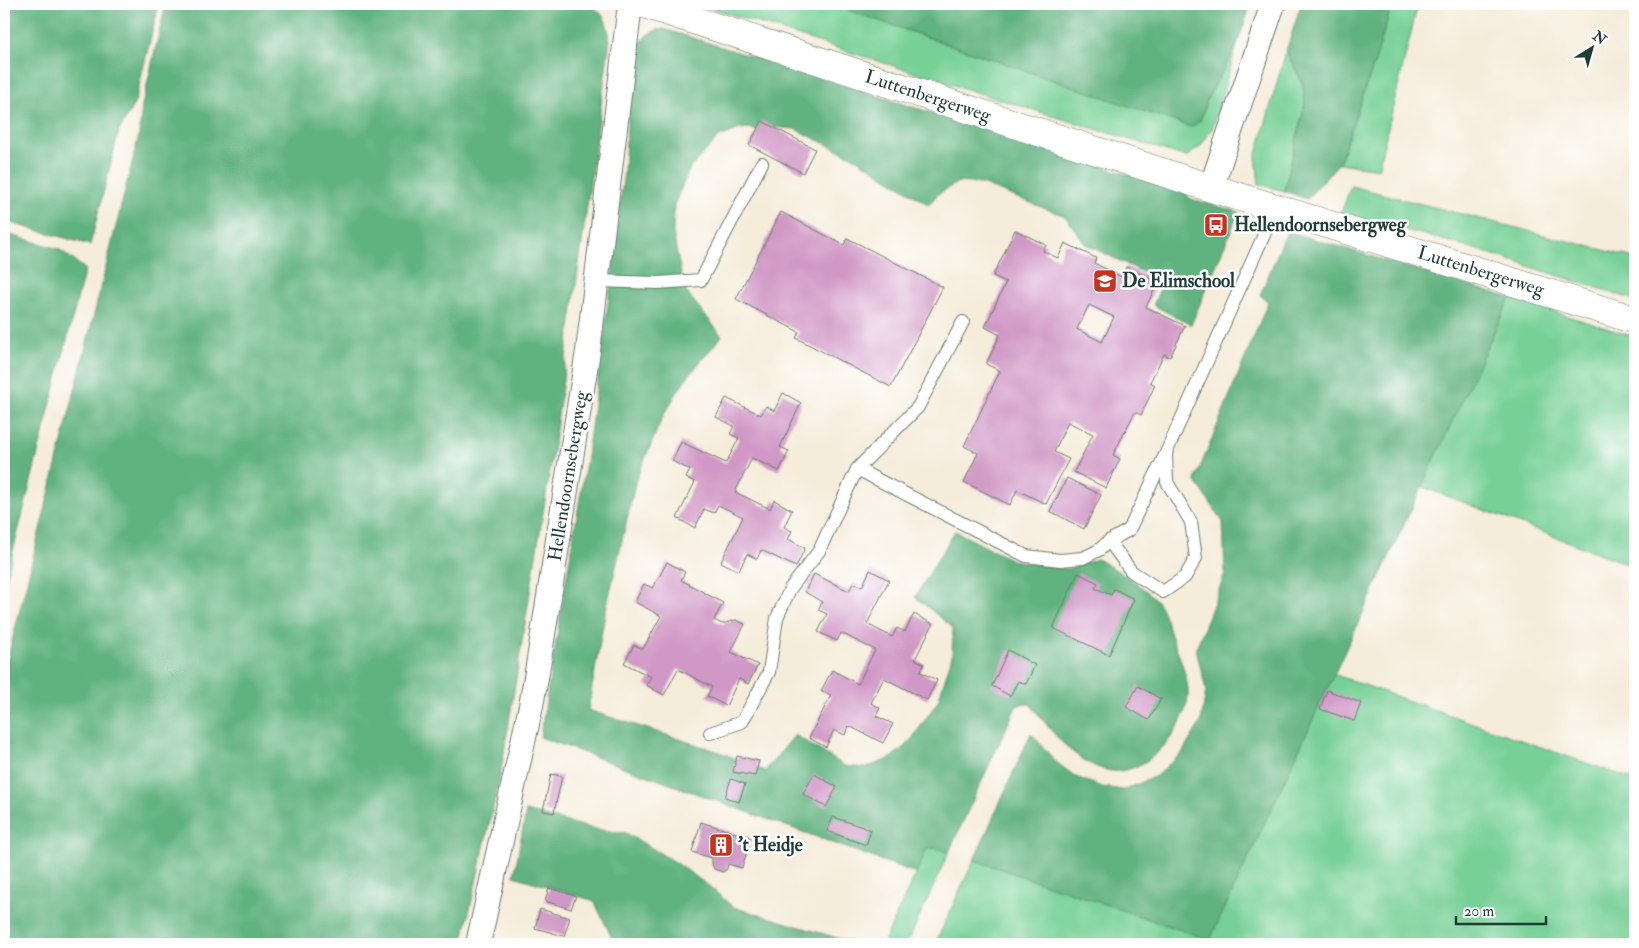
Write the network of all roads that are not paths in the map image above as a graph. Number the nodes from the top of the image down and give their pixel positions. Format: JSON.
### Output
{"nodes":[{"id":1,"x":630,"y":4,"type":"edge"},
{"id":2,"x":644,"y":4,"type":"edge"},
{"id":3,"x":1273,"y":4,"type":"edge"},
{"id":4,"x":762,"y":163,"type":"dead end"},
{"id":5,"x":1211,"y":188,"type":"junction"},
{"id":6,"x":1276,"y":208,"type":"junction"},
{"id":7,"x":596,"y":281,"type":"junction"},
{"id":8,"x":1635,"y":320,"type":"edge"},
{"id":9,"x":963,"y":322,"type":"dead end"},
{"id":10,"x":1166,"y":453,"type":"junction"},
{"id":11,"x":857,"y":469,"type":"junction"},
{"id":12,"x":1109,"y":541,"type":"junction"},
{"id":13,"x":710,"y":733,"type":"dead end"},
{"id":14,"x":478,"y":944,"type":"edge"}],
"edges":[{"from":1,"to":7,"type":"street","name":"Hellendoornsebergweg"},
{"from":2,"to":5,"type":"street","name":"Luttenbergerweg"},
{"from":3,"to":5,"type":"street"},
{"from":4,"to":7,"type":"lane"},
{"from":5,"to":6,"type":"street","name":"Luttenbergerweg"},
{"from":6,"to":8,"type":"street","name":"Luttenbergerweg"},
{"from":6,"to":10,"type":"lane"},
{"from":7,"to":14,"type":"street","name":"Hellendoornsebergweg"},
{"from":9,"to":11,"type":"lane"},
{"from":10,"to":12,"type":"lane"},
{"from":10,"to":12,"type":"lane"},
{"from":11,"to":12,"type":"lane"},
{"from":11,"to":13,"type":"lane"}]}
